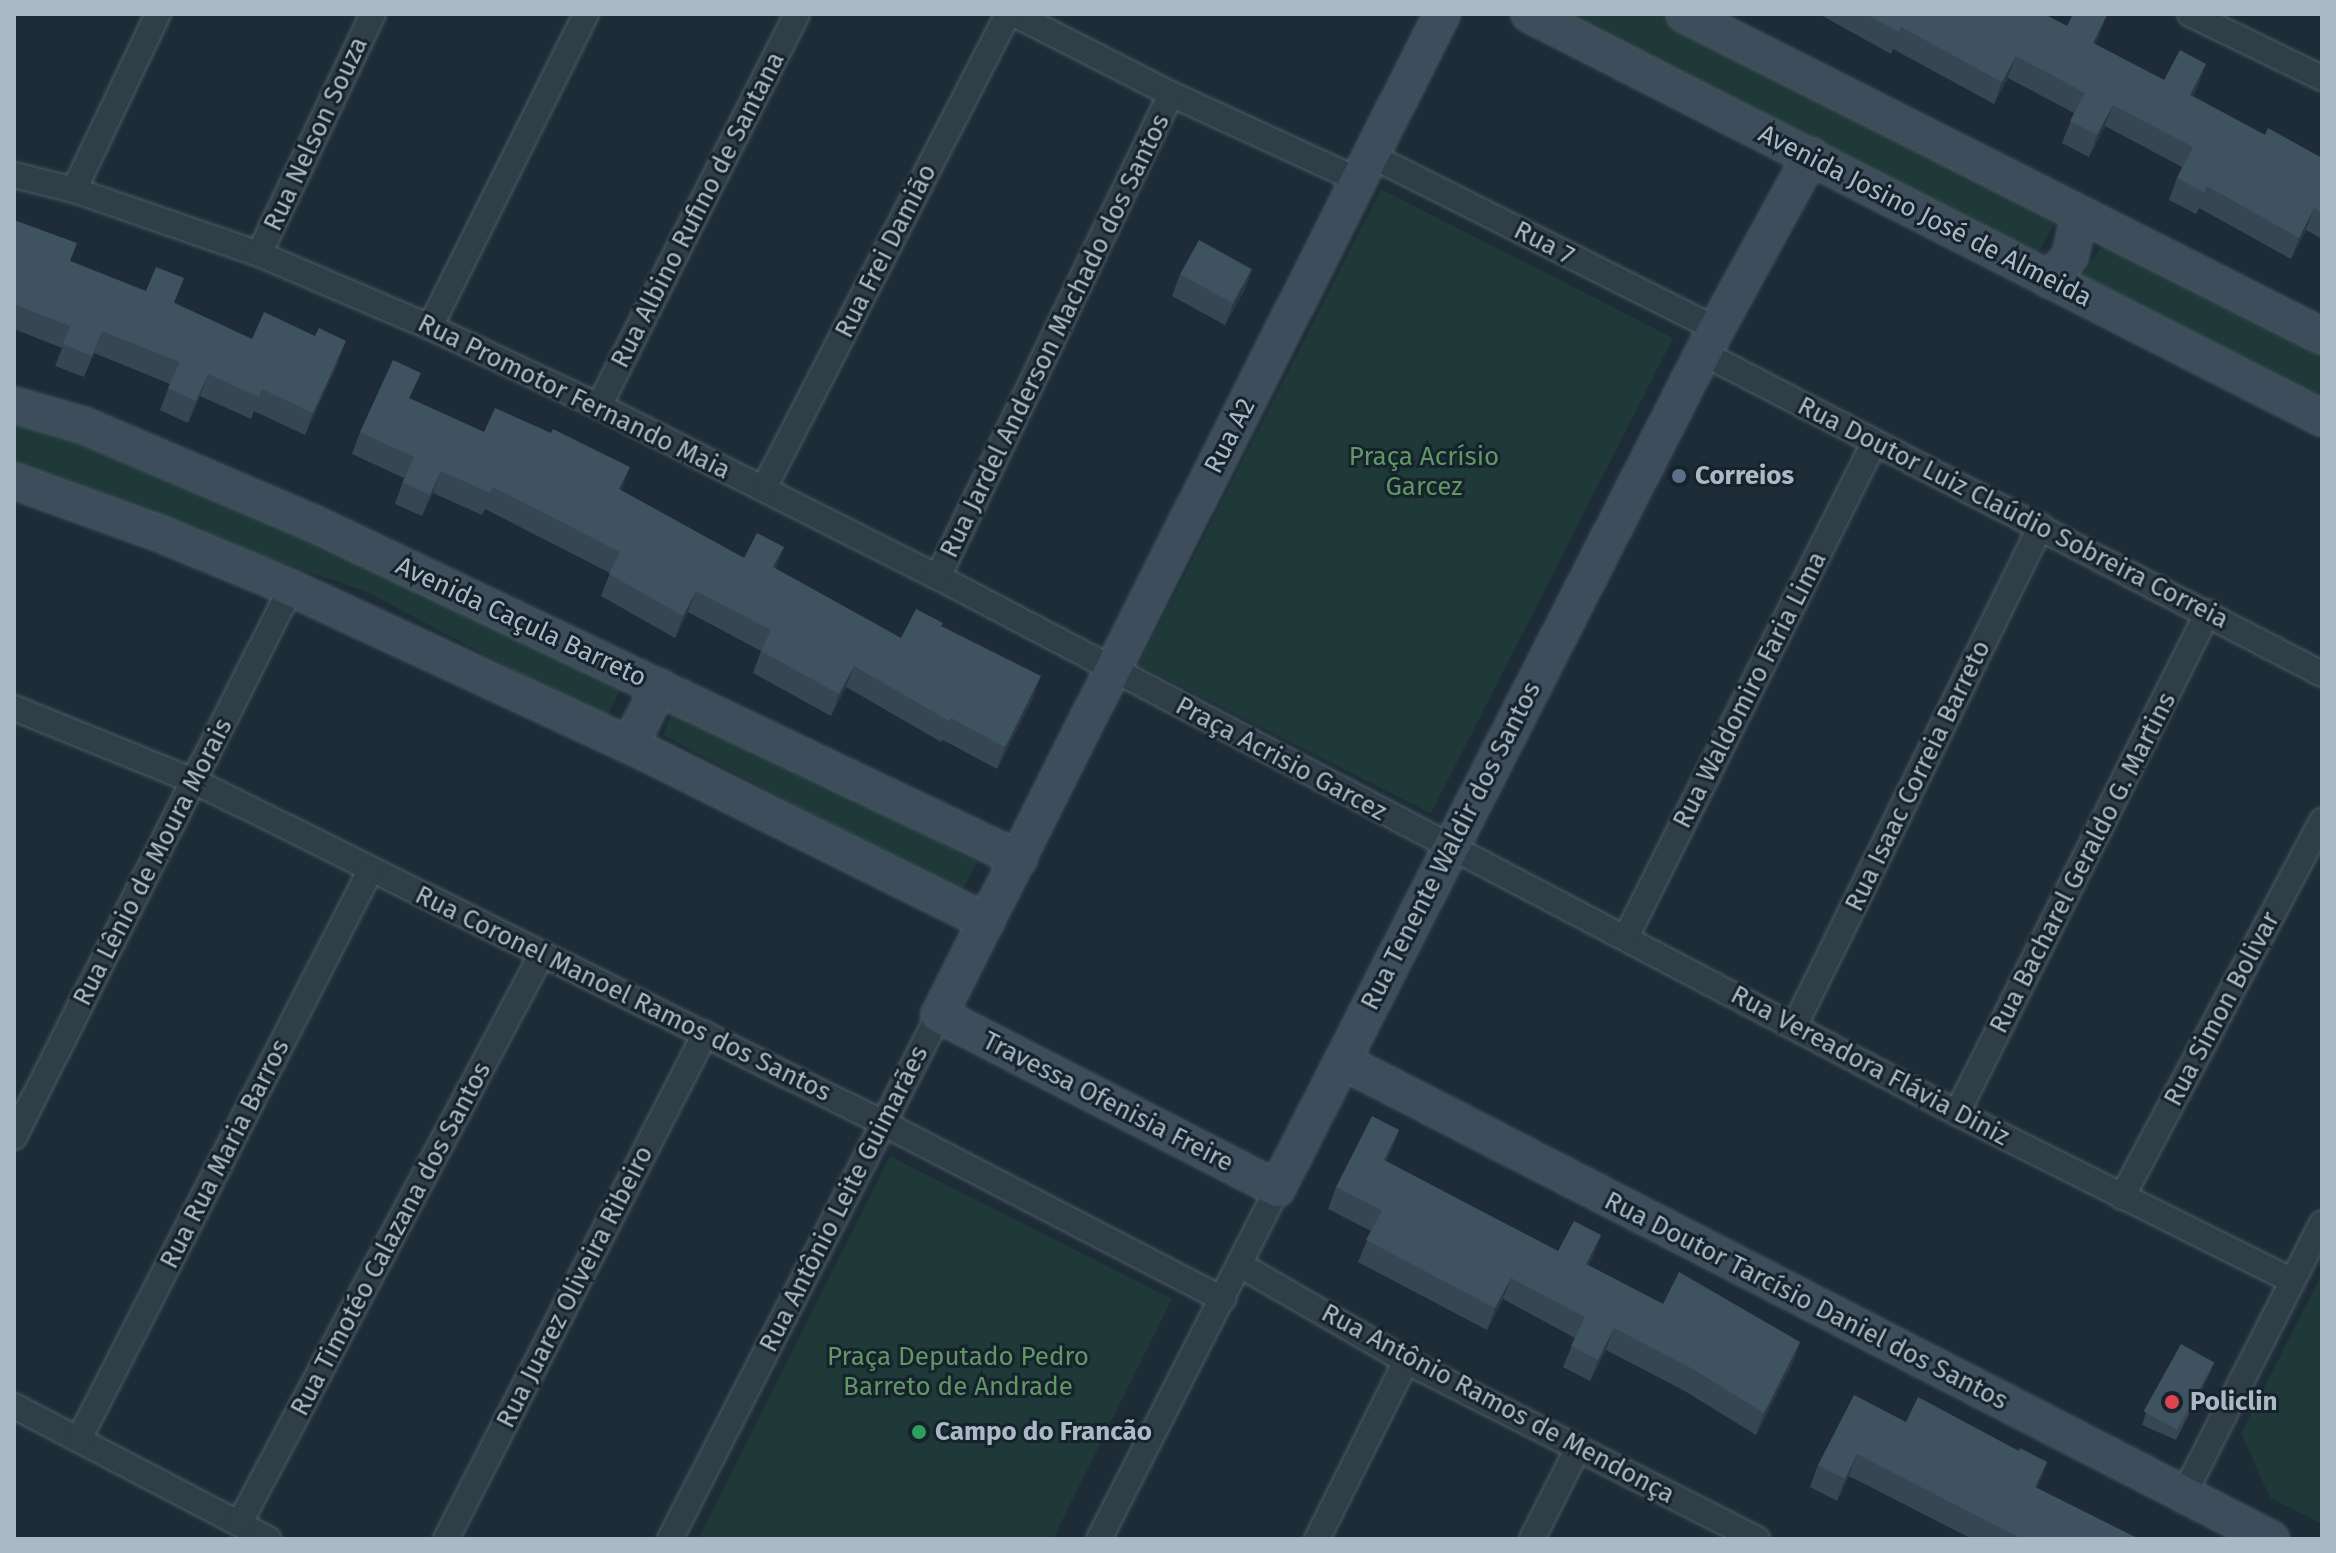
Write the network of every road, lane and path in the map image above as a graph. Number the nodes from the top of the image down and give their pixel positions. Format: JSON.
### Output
{"nodes":[{"id":1,"x":158,"y":14,"type":"edge"},
{"id":2,"x":373,"y":14,"type":"edge"},
{"id":3,"x":586,"y":14,"type":"edge"},
{"id":4,"x":797,"y":14,"type":"edge"},
{"id":5,"x":1011,"y":14,"type":"edge"},
{"id":6,"x":1442,"y":14,"type":"edge"},
{"id":7,"x":1529,"y":14,"type":"edge"},
{"id":8,"x":1684,"y":14,"type":"edge"},
{"id":9,"x":2191,"y":14,"type":"edge"},
{"id":10,"x":2322,"y":78,"type":"edge"},
{"id":11,"x":1171,"y":94,"type":"junction"},
{"id":12,"x":1811,"y":156,"type":"junction"},
{"id":13,"x":1366,"y":168,"type":"junction"},
{"id":14,"x":14,"y":175,"type":"edge"},
{"id":15,"x":74,"y":190,"type":"junction"},
{"id":16,"x":2079,"y":216,"type":"junction"},
{"id":17,"x":259,"y":254,"type":"junction"},
{"id":18,"x":2049,"y":280,"type":"junction"},
{"id":19,"x":430,"y":327,"type":"junction"},
{"id":20,"x":2322,"y":336,"type":"edge"},
{"id":21,"x":1710,"y":341,"type":"junction"},
{"id":22,"x":14,"y":405,"type":"edge"},
{"id":23,"x":599,"y":406,"type":"junction"},
{"id":24,"x":2322,"y":418,"type":"edge"},
{"id":25,"x":1874,"y":443,"type":"junction"},
{"id":26,"x":14,"y":481,"type":"edge"},
{"id":27,"x":764,"y":488,"type":"junction"},
{"id":28,"x":2041,"y":526,"type":"junction"},
{"id":29,"x":938,"y":577,"type":"junction"},
{"id":30,"x":291,"y":588,"type":"junction"},
{"id":31,"x":2208,"y":612,"type":"junction"},
{"id":32,"x":1112,"y":670,"type":"junction"},
{"id":33,"x":2322,"y":674,"type":"edge"},
{"id":34,"x":659,"y":687,"type":"junction"},
{"id":35,"x":15,"y":711,"type":"edge"},
{"id":36,"x":630,"y":745,"type":"junction"},
{"id":37,"x":194,"y":781,"type":"junction"},
{"id":38,"x":2322,"y":821,"type":"edge"},
{"id":39,"x":1450,"y":847,"type":"junction"},
{"id":40,"x":1019,"y":859,"type":"junction"},
{"id":41,"x":371,"y":869,"type":"junction"},
{"id":42,"x":986,"y":922,"type":"junction"},
{"id":43,"x":1626,"y":937,"type":"junction"},
{"id":44,"x":542,"y":954,"type":"junction"},
{"id":45,"x":939,"y":1015,"type":"junction"},
{"id":46,"x":1795,"y":1025,"type":"junction"},
{"id":47,"x":705,"y":1034,"type":"junction"},
{"id":48,"x":1342,"y":1061,"type":"junction"},
{"id":49,"x":1957,"y":1113,"type":"junction"},
{"id":50,"x":883,"y":1123,"type":"junction"},
{"id":51,"x":14,"y":1137,"type":"edge"},
{"id":52,"x":1277,"y":1189,"type":"junction"},
{"id":53,"x":2122,"y":1197,"type":"junction"},
{"id":54,"x":2322,"y":1223,"type":"edge"},
{"id":55,"x":1240,"y":1265,"type":"junction"},
{"id":56,"x":2292,"y":1281,"type":"junction"},
{"id":57,"x":1223,"y":1299,"type":"junction"},
{"id":58,"x":1406,"y":1361,"type":"junction"},
{"id":59,"x":14,"y":1406,"type":"edge"},
{"id":60,"x":79,"y":1439,"type":"junction"},
{"id":61,"x":1578,"y":1448,"type":"junction"},
{"id":62,"x":2183,"y":1496,"type":"junction"},
{"id":63,"x":239,"y":1524,"type":"junction"},
{"id":64,"x":1747,"y":1537,"type":"edge"},
{"id":65,"x":268,"y":1539,"type":"edge"},
{"id":66,"x":446,"y":1539,"type":"edge"},
{"id":67,"x":670,"y":1539,"type":"edge"},
{"id":68,"x":1099,"y":1539,"type":"edge"},
{"id":69,"x":1317,"y":1539,"type":"edge"},
{"id":70,"x":1532,"y":1539,"type":"edge"},
{"id":71,"x":2271,"y":1539,"type":"edge"}],
"edges":[{"from":1,"to":15,"type":"street"},
{"from":2,"to":17,"type":"street","name":"Rua Nelson Souza"},
{"from":3,"to":19,"type":"street"},
{"from":4,"to":23,"type":"street","name":"Rua Albino Rufino de Santana"},
{"from":5,"to":11,"type":"street","name":"Rua 7"},
{"from":5,"to":27,"type":"street","name":"Rua Frei Damião"},
{"from":6,"to":13,"type":"street","name":"Rua A2"},
{"from":7,"to":12,"type":"street","name":"Avenida Josino José de Almeida"},
{"from":8,"to":16,"type":"street"},
{"from":9,"to":10,"type":"street"},
{"from":11,"to":13,"type":"street","name":"Rua 7"},
{"from":11,"to":29,"type":"street","name":"Rua Jardel Anderson Machado dos Santos"},
{"from":12,"to":18,"type":"street","name":"Avenida Josino José de Almeida"},
{"from":12,"to":21,"type":"street","name":"Rua Tenente Waldir dos Santos"},
{"from":13,"to":21,"type":"street","name":"Rua 7"},
{"from":13,"to":32,"type":"street","name":"Rua A2"},
{"from":14,"to":15,"type":"street","name":"Rua Promotor Fernando Maia"},
{"from":15,"to":17,"type":"street","name":"Rua Promotor Fernando Maia"},
{"from":16,"to":18,"type":"street"},
{"from":16,"to":20,"type":"street"},
{"from":17,"to":19,"type":"street","name":"Rua Promotor Fernando Maia"},
{"from":18,"to":24,"type":"street","name":"Avenida Josino José de Almeida"},
{"from":19,"to":23,"type":"street","name":"Rua Promotor Fernando Maia"},
{"from":21,"to":25,"type":"street","name":"Rua Doutor Luiz Claúdio Sobreira Correia"},
{"from":21,"to":39,"type":"street","name":"Rua Tenente Waldir dos Santos"},
{"from":22,"to":34,"type":"street","name":"Avenida Caçula Barreto"},
{"from":23,"to":27,"type":"street","name":"Rua Promotor Fernando Maia"},
{"from":25,"to":28,"type":"street","name":"Rua Doutor Luiz Claúdio Sobreira Correia"},
{"from":25,"to":43,"type":"street","name":"Rua Waldomiro Faria Lima"},
{"from":26,"to":30,"type":"street"},
{"from":27,"to":29,"type":"street","name":"Rua Promotor Fernando Maia"},
{"from":28,"to":31,"type":"street","name":"Rua Doutor Luiz Claúdio Sobreira Correia"},
{"from":28,"to":46,"type":"street","name":"Rua Isaac Correia Barreto"},
{"from":29,"to":32,"type":"street","name":"Rua Promotor Fernando Maia"},
{"from":30,"to":36,"type":"street"},
{"from":30,"to":37,"type":"street","name":"Rua Lênio de Moura Morais"},
{"from":31,"to":33,"type":"street","name":"Rua Doutor Luiz Claúdio Sobreira Correia"},
{"from":31,"to":49,"type":"street","name":"Rua Bacharel Geraldo G. Martins"},
{"from":32,"to":39,"type":"street","name":"Praça Acrisio Garcez"},
{"from":32,"to":40,"type":"street","name":"Rua A2"},
{"from":34,"to":36,"type":"street"},
{"from":34,"to":40,"type":"street","name":"Avenida Caçula Barreto"},
{"from":35,"to":37,"type":"street","name":"Rua Coronel Manoel Ramos dos Santos"},
{"from":36,"to":42,"type":"street"},
{"from":37,"to":41,"type":"street","name":"Rua Coronel Manoel Ramos dos Santos"},
{"from":37,"to":51,"type":"street","name":"Rua Lênio de Moura Morais"},
{"from":38,"to":53,"type":"street","name":"Rua Simon Bolivar"},
{"from":39,"to":43,"type":"street","name":"Rua Vereadora Flávia Diniz"},
{"from":39,"to":48,"type":"street","name":"Rua Tenente Waldir dos Santos"},
{"from":40,"to":42,"type":"street","name":"Rua Antônio Leite Guimarães"},
{"from":41,"to":44,"type":"street","name":"Rua Coronel Manoel Ramos dos Santos"},
{"from":41,"to":60,"type":"street","name":"Rua Rua Maria Barros"},
{"from":42,"to":45,"type":"street","name":"Rua Antônio Leite Guimarães"},
{"from":43,"to":46,"type":"street","name":"Rua Vereadora Flávia Diniz"},
{"from":44,"to":47,"type":"street","name":"Rua Coronel Manoel Ramos dos Santos"},
{"from":44,"to":63,"type":"street","name":"Rua Timotéo Calazana dos Santos"},
{"from":45,"to":50,"type":"street","name":"Rua Antônio Leite Guimarães"},
{"from":45,"to":52,"type":"street","name":"Travessa Ofenisia Freire"},
{"from":46,"to":49,"type":"street","name":"Rua Vereadora Flávia Diniz"},
{"from":47,"to":50,"type":"street","name":"Rua Coronel Manoel Ramos dos Santos"},
{"from":47,"to":66,"type":"street","name":"Rua Juarez Oliveira Ribeiro"},
{"from":48,"to":52,"type":"street","name":"Rua Tenente Waldir dos Santos"},
{"from":48,"to":62,"type":"street","name":"Rua Doutor Tarcísio Daniel dos Santos"},
{"from":49,"to":53,"type":"street","name":"Rua Vereadora Flávia Diniz"},
{"from":50,"to":57,"type":"street","name":"Rua Coronel Manoel Ramos dos Santos"},
{"from":50,"to":67,"type":"street","name":"Rua Antônio Leite Guimarães"},
{"from":52,"to":55,"type":"street","name":"Rua Tenente Waldir dos Santos"},
{"from":53,"to":56,"type":"street","name":"Rua Vereadora Flávia Diniz"},
{"from":54,"to":56,"type":"street"},
{"from":55,"to":57,"type":"street","name":"Rua Tenente Waldir dos Santos"},
{"from":55,"to":58,"type":"street","name":"Rua Antônio Ramos de Mendonça"},
{"from":56,"to":62,"type":"street"},
{"from":57,"to":68,"type":"street","name":"Rua Tenente Waldir dos Santos"},
{"from":58,"to":61,"type":"street","name":"Rua Antônio Ramos de Mendonça"},
{"from":58,"to":69,"type":"street"},
{"from":59,"to":60,"type":"street"},
{"from":60,"to":63,"type":"street"},
{"from":61,"to":64,"type":"street","name":"Rua Antônio Ramos de Mendonça"},
{"from":61,"to":70,"type":"street"},
{"from":62,"to":71,"type":"street","name":"Rua Doutor Tarcísio Daniel dos Santos"},
{"from":63,"to":65,"type":"street"}]}
